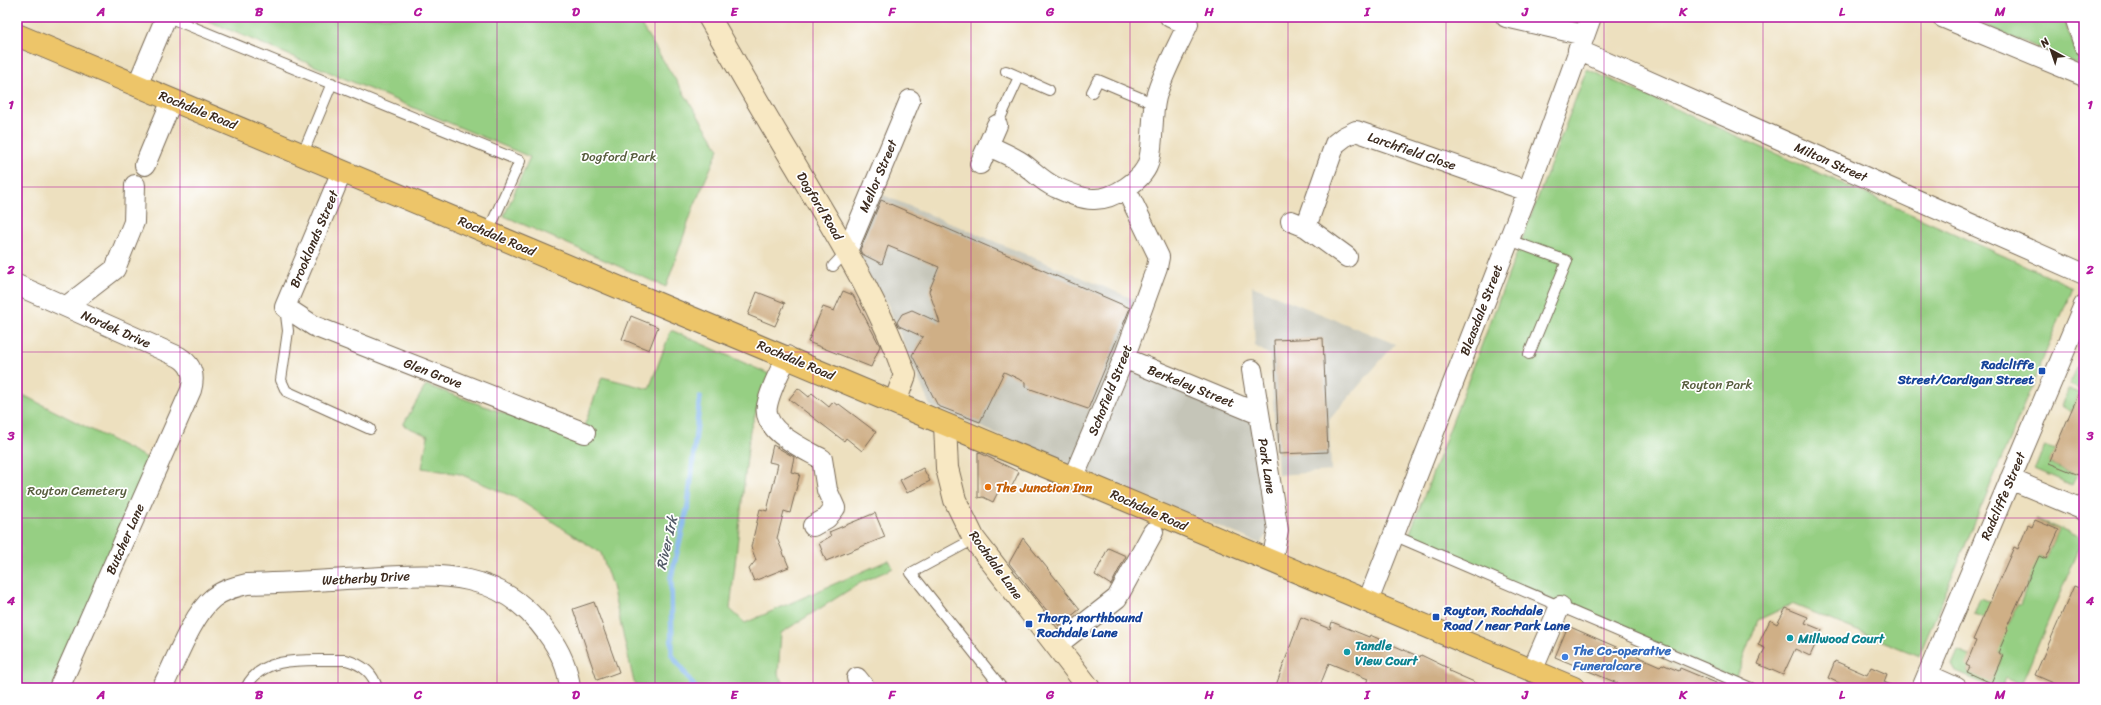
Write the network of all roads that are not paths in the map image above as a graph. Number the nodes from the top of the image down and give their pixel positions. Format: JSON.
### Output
{"nodes":[{"id":1,"x":167,"y":17,"type":"edge"},
{"id":2,"x":709,"y":17,"type":"edge"},
{"id":3,"x":1170,"y":17,"type":"edge"},
{"id":4,"x":1506,"y":17,"type":"edge"},
{"id":5,"x":1591,"y":17,"type":"edge"},
{"id":6,"x":1942,"y":17,"type":"edge"},
{"id":7,"x":2075,"y":17,"type":"edge"},
{"id":8,"x":17,"y":34,"type":"edge"},
{"id":9,"x":1581,"y":42,"type":"junction"},
{"id":10,"x":2084,"y":46,"type":"edge"},
{"id":11,"x":1006,"y":71,"type":"dead end"},
{"id":12,"x":2084,"y":76,"type":"edge"},
{"id":13,"x":1019,"y":77,"type":"junction"},
{"id":14,"x":332,"y":83,"type":"junction"},
{"id":15,"x":137,"y":86,"type":"junction"},
{"id":16,"x":1049,"y":90,"type":"dead end"},
{"id":17,"x":1092,"y":92,"type":"dead end"},
{"id":18,"x":172,"y":100,"type":"junction"},
{"id":19,"x":910,"y":100,"type":"dead end"},
{"id":20,"x":1155,"y":104,"type":"junction"},
{"id":21,"x":997,"y":125,"type":"joint"},
{"id":22,"x":989,"y":146,"type":"junction"},
{"id":23,"x":303,"y":153,"type":"junction"},
{"id":24,"x":980,"y":164,"type":"dead end"},
{"id":25,"x":145,"y":165,"type":"dead end"},
{"id":26,"x":342,"y":171,"type":"junction"},
{"id":27,"x":135,"y":185,"type":"dead end"},
{"id":28,"x":1126,"y":188,"type":"junction"},
{"id":29,"x":1528,"y":191,"type":"junction"},
{"id":30,"x":488,"y":232,"type":"junction"},
{"id":31,"x":1509,"y":240,"type":"junction"},
{"id":32,"x":840,"y":258,"type":"junction"},
{"id":33,"x":1347,"y":258,"type":"dead end"},
{"id":34,"x":2084,"y":274,"type":"edge"},
{"id":35,"x":17,"y":286,"type":"edge"},
{"id":36,"x":2084,"y":305,"type":"edge"},
{"id":37,"x":67,"y":306,"type":"junction"},
{"id":38,"x":285,"y":307,"type":"junction"},
{"id":39,"x":1529,"y":354,"type":"dead end"},
{"id":40,"x":787,"y":356,"type":"junction"},
{"id":41,"x":1124,"y":358,"type":"junction"},
{"id":42,"x":1252,"y":370,"type":"dead end"},
{"id":43,"x":191,"y":390,"type":"joint"},
{"id":44,"x":895,"y":402,"type":"junction"},
{"id":45,"x":1259,"y":414,"type":"junction"},
{"id":46,"x":945,"y":425,"type":"junction"},
{"id":47,"x":370,"y":429,"type":"dead end"},
{"id":48,"x":585,"y":433,"type":"dead end"},
{"id":49,"x":1074,"y":476,"type":"junction"},
{"id":50,"x":2010,"y":479,"type":"junction"},
{"id":51,"x":2084,"y":510,"type":"edge"},
{"id":52,"x":813,"y":526,"type":"dead end"},
{"id":53,"x":1153,"y":532,"type":"dead end"},
{"id":54,"x":1393,"y":535,"type":"junction"},
{"id":55,"x":974,"y":539,"type":"junction"},
{"id":56,"x":1272,"y":561,"type":"junction"},
{"id":57,"x":1368,"y":601,"type":"junction"},
{"id":58,"x":1560,"y":606,"type":"junction"},
{"id":59,"x":1057,"y":645,"type":"junction"},
{"id":60,"x":1532,"y":671,"type":"junction"},
{"id":61,"x":1925,"y":682,"type":"edge"},
{"id":62,"x":1085,"y":687,"type":"edge"},
{"id":63,"x":59,"y":688,"type":"edge"},
{"id":64,"x":162,"y":688,"type":"edge"},
{"id":65,"x":246,"y":688,"type":"edge"},
{"id":66,"x":377,"y":688,"type":"edge"},
{"id":67,"x":570,"y":688,"type":"edge"},
{"id":68,"x":1002,"y":688,"type":"edge"},
{"id":69,"x":1574,"y":688,"type":"edge"},
{"id":70,"x":1751,"y":688,"type":"edge"},
{"id":71,"x":1957,"y":688,"type":"edge"}],
"edges":[{"from":1,"to":14,"type":"lane"},
{"from":1,"to":15,"type":"street"},
{"from":2,"to":32,"type":"street","name":"Dogford Road"},
{"from":3,"to":20,"type":"street"},
{"from":4,"to":9,"type":"street","name":"Milton Street"},
{"from":5,"to":9,"type":"street","name":"Bleasdale Street"},
{"from":6,"to":12,"type":"street"},
{"from":7,"to":10,"type":"street"},
{"from":8,"to":15,"type":"main road","name":"Rochdale Road"},
{"from":9,"to":29,"type":"street","name":"Bleasdale Street"},
{"from":9,"to":34,"type":"street","name":"Milton Street"},
{"from":11,"to":13,"type":"lane"},
{"from":13,"to":16,"type":"lane"},
{"from":13,"to":21,"type":"lane"},
{"from":14,"to":23,"type":"lane"},
{"from":14,"to":30,"type":"lane"},
{"from":15,"to":18,"type":"main road","name":"Rochdale Road"},
{"from":17,"to":20,"type":"lane"},
{"from":18,"to":23,"type":"main road","name":"Rochdale Road"},
{"from":18,"to":25,"type":"street"},
{"from":19,"to":32,"type":"street","name":"Mellor Street"},
{"from":20,"to":28,"type":"street"},
{"from":21,"to":22,"type":"street"},
{"from":22,"to":24,"type":"street"},
{"from":22,"to":28,"type":"street"},
{"from":23,"to":26,"type":"main road","name":"Rochdale Road"},
{"from":26,"to":30,"type":"main road","name":"Rochdale Road"},
{"from":26,"to":38,"type":"street","name":"Brooklands Street"},
{"from":27,"to":37,"type":"street"},
{"from":28,"to":41,"type":"street","name":"Schofield Street"},
{"from":29,"to":31,"type":"street","name":"Bleasdale Street"},
{"from":29,"to":33,"type":"street","name":"Larchfield Close"},
{"from":30,"to":40,"type":"main road","name":"Rochdale Road"},
{"from":31,"to":39,"type":"lane"},
{"from":31,"to":54,"type":"street","name":"Bleasdale Street"},
{"from":32,"to":44,"type":"street","name":"Dogford Road"},
{"from":35,"to":37,"type":"street","name":"Nordek Drive"},
{"from":36,"to":50,"type":"street","name":"Radcliffe Street"},
{"from":37,"to":43,"type":"street","name":"Nordek Drive"},
{"from":38,"to":47,"type":"lane"},
{"from":38,"to":48,"type":"street","name":"Glen Grove"},
{"from":40,"to":44,"type":"main road","name":"Rochdale Road"},
{"from":40,"to":52,"type":"street"},
{"from":41,"to":45,"type":"street","name":"Berkeley Street"},
{"from":41,"to":49,"type":"street","name":"Schofield Street"},
{"from":42,"to":45,"type":"street","name":"Park Lane"},
{"from":43,"to":63,"type":"street","name":"Butcher Lane"},
{"from":44,"to":46,"type":"main road","name":"Rochdale Road"},
{"from":45,"to":56,"type":"street","name":"Park Lane"},
{"from":46,"to":49,"type":"main road","name":"Rochdale Road"},
{"from":46,"to":55,"type":"street","name":"Rochdale Lane"},
{"from":49,"to":56,"type":"main road","name":"Rochdale Road"},
{"from":50,"to":51,"type":"street"},
{"from":50,"to":61,"type":"street","name":"Radcliffe Street"},
{"from":53,"to":59,"type":"street"},
{"from":54,"to":57,"type":"street","name":"Bleasdale Street"},
{"from":54,"to":58,"type":"lane"},
{"from":55,"to":59,"type":"street","name":"Rochdale Lane"},
{"from":55,"to":68,"type":"lane"},
{"from":56,"to":57,"type":"main road","name":"Rochdale Road"},
{"from":57,"to":60,"type":"main road","name":"Rochdale Road"},
{"from":58,"to":60,"type":"street"},
{"from":58,"to":70,"type":"lane"},
{"from":59,"to":62,"type":"street","name":"Rochdale Lane"},
{"from":60,"to":69,"type":"main road","name":"Rochdale Road"},
{"from":61,"to":71,"type":"street"},
{"from":64,"to":67,"type":"street","name":"Wetherby Drive"},
{"from":65,"to":66,"type":"lane"}]}
